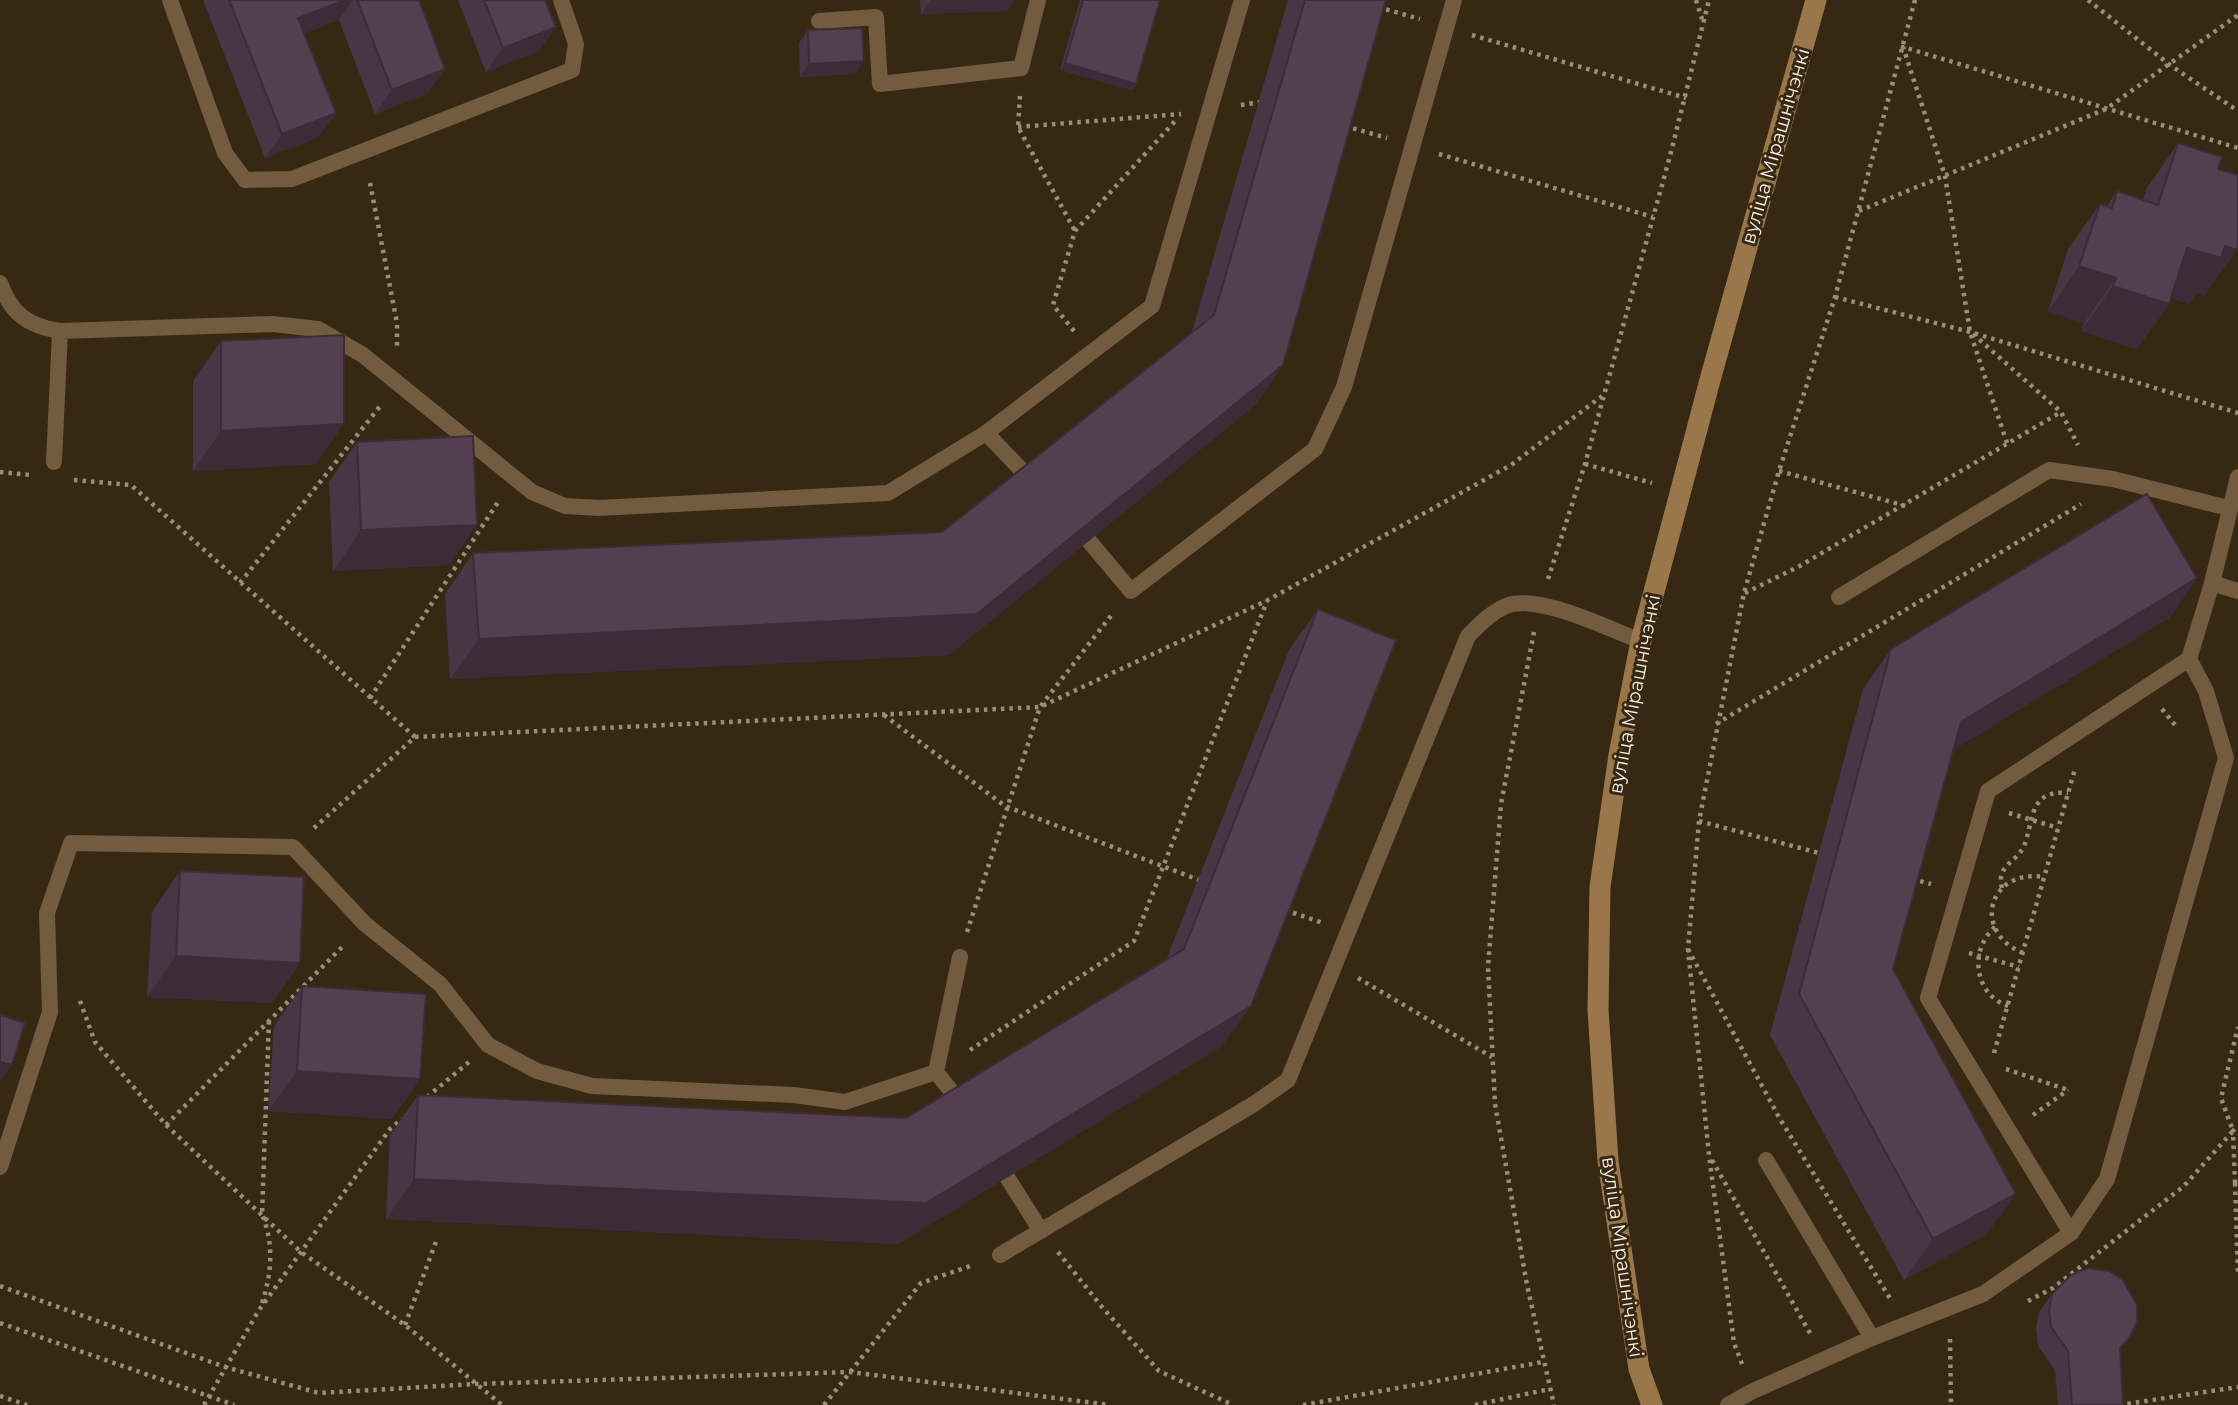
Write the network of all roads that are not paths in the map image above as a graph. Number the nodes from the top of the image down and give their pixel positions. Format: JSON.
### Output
{"nodes":[{"id":1,"x":170,"y":0,"type":"edge"},
{"id":2,"x":561,"y":0,"type":"edge"},
{"id":3,"x":1038,"y":0,"type":"edge"},
{"id":4,"x":1242,"y":0,"type":"edge"},
{"id":5,"x":1454,"y":0,"type":"edge"},
{"id":6,"x":1816,"y":0,"type":"edge"},
{"id":7,"x":819,"y":21,"type":"dead end"},
{"id":8,"x":0,"y":283,"type":"edge"},
{"id":9,"x":60,"y":331,"type":"junction"},
{"id":10,"x":986,"y":433,"type":"junction"},
{"id":11,"x":54,"y":462,"type":"dead end"},
{"id":12,"x":2238,"y":477,"type":"edge"},
{"id":13,"x":1031,"y":480,"type":"edge"},
{"id":14,"x":2228,"y":508,"type":"junction"},
{"id":15,"x":1089,"y":541,"type":"edge"},
{"id":16,"x":2211,"y":583,"type":"junction"},
{"id":17,"x":2238,"y":591,"type":"edge"},
{"id":18,"x":1839,"y":597,"type":"dead end"},
{"id":19,"x":1641,"y":641,"type":"junction"},
{"id":20,"x":2189,"y":659,"type":"junction"},
{"id":21,"x":960,"y":957,"type":"road end"},
{"id":22,"x":936,"y":1073,"type":"junction"},
{"id":23,"x":963,"y":1106,"type":"edge"},
{"id":24,"x":1766,"y":1160,"type":"dead end"},
{"id":25,"x":0,"y":1167,"type":"edge"},
{"id":26,"x":1007,"y":1177,"type":"edge"},
{"id":27,"x":1041,"y":1231,"type":"junction"},
{"id":28,"x":2071,"y":1233,"type":"junction"},
{"id":29,"x":1000,"y":1255,"type":"road end"},
{"id":30,"x":1872,"y":1338,"type":"junction"},
{"id":31,"x":1652,"y":1405,"type":"edge"},
{"id":32,"x":1728,"y":1405,"type":"edge"}],
"edges":[{"from":1,"to":2,"type":"lane"},
{"from":3,"to":7,"type":"lane"},
{"from":4,"to":10,"type":"lane"},
{"from":5,"to":15,"type":"lane"},
{"from":6,"to":19,"type":"main road","name":"вуліца Мірашнічэнкі"},
{"from":8,"to":9,"type":"lane"},
{"from":9,"to":10,"type":"lane"},
{"from":9,"to":11,"type":"lane"},
{"from":10,"to":13,"type":"lane"},
{"from":12,"to":14,"type":"lane"},
{"from":14,"to":16,"type":"lane"},
{"from":14,"to":18,"type":"lane"},
{"from":16,"to":17,"type":"lane"},
{"from":16,"to":20,"type":"lane"},
{"from":19,"to":27,"type":"lane"},
{"from":19,"to":31,"type":"main road","name":"вуліца Мірашнічэнкі"},
{"from":20,"to":28,"type":"lane"},
{"from":20,"to":28,"type":"lane"},
{"from":21,"to":22,"type":"lane"},
{"from":22,"to":23,"type":"lane"},
{"from":22,"to":25,"type":"lane"},
{"from":24,"to":30,"type":"lane"},
{"from":26,"to":27,"type":"lane"},
{"from":27,"to":29,"type":"lane"},
{"from":28,"to":30,"type":"lane"},
{"from":30,"to":32,"type":"lane"}]}
